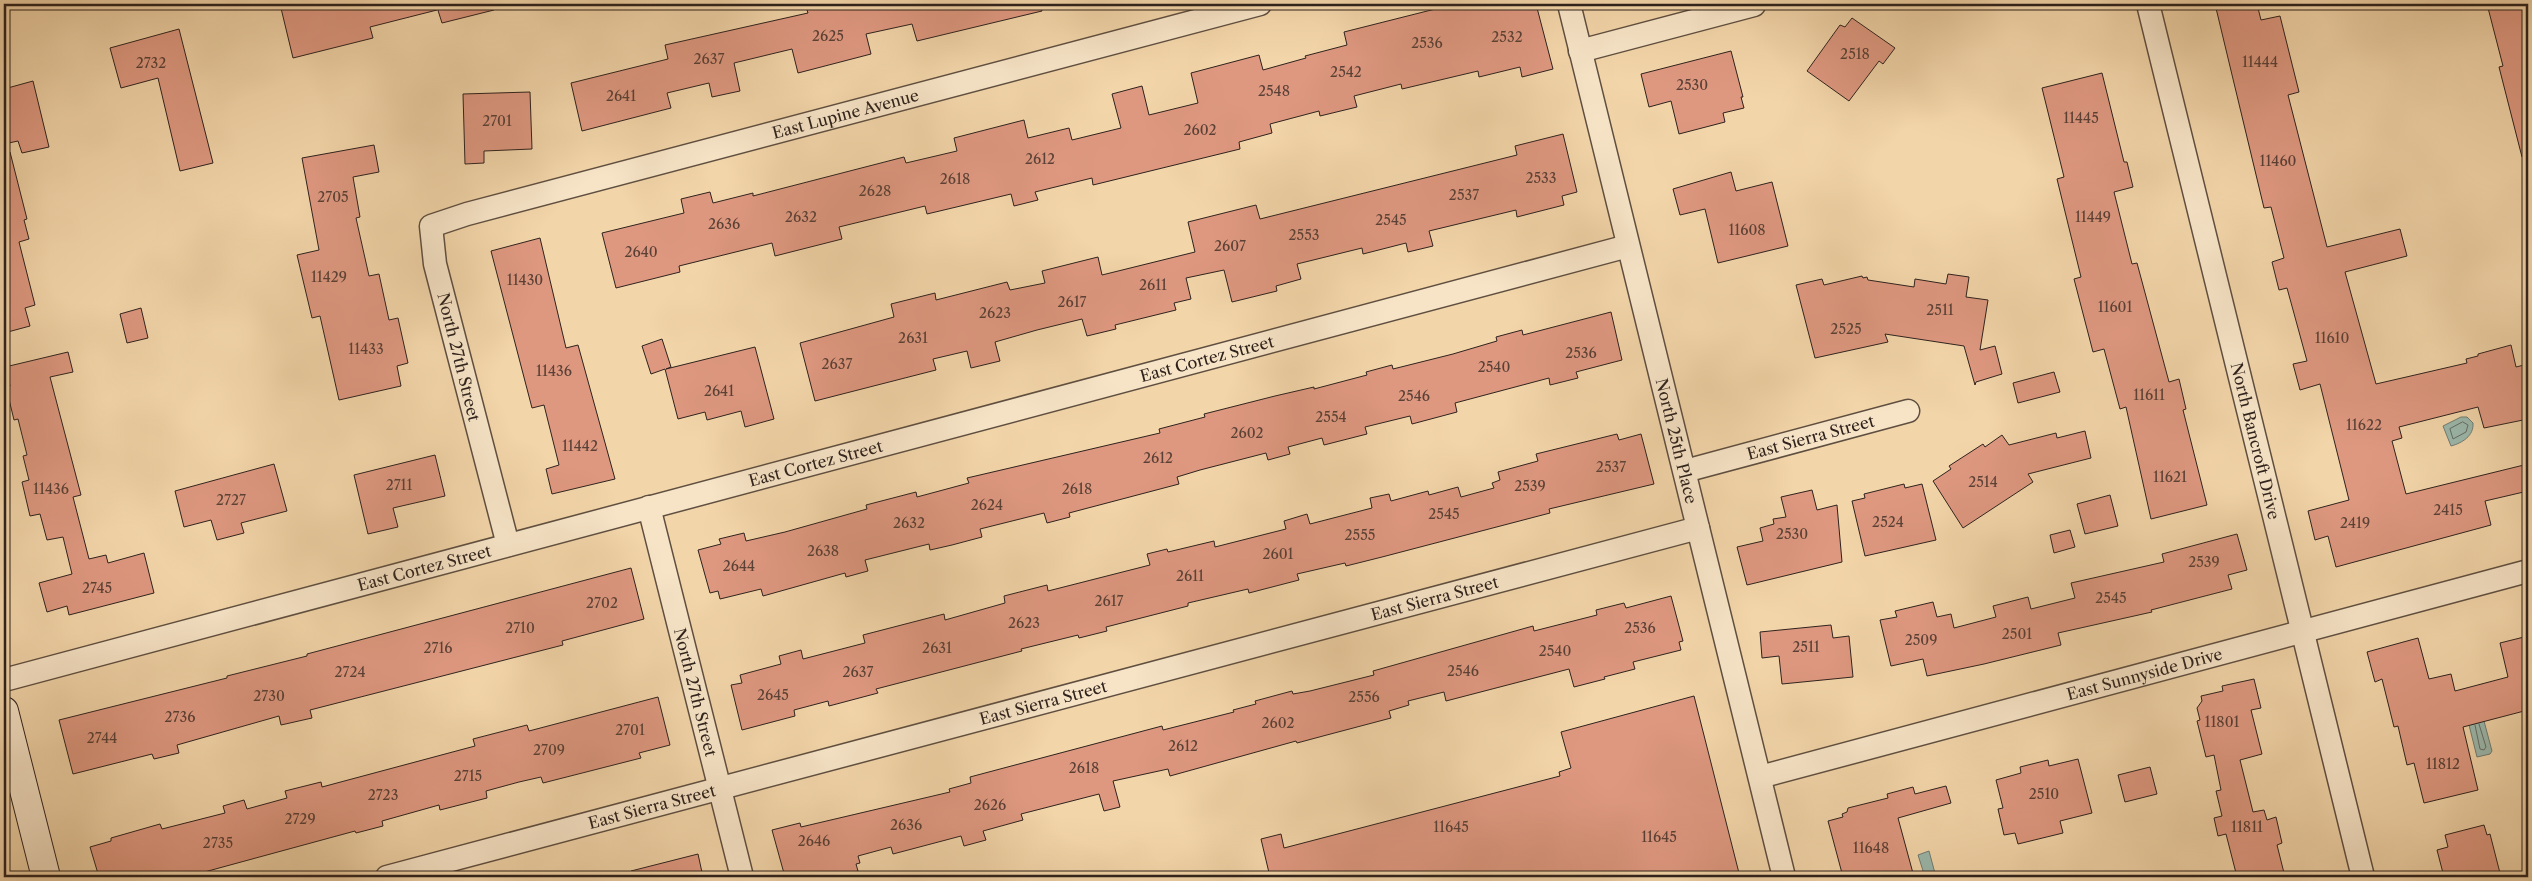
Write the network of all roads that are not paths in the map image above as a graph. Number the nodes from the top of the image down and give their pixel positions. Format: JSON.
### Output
{"nodes":[{"id":1,"x":1260,"y":4,"type":"edge"},
{"id":2,"x":1569,"y":4,"type":"edge"},
{"id":3,"x":2148,"y":4,"type":"edge"},
{"id":4,"x":1754,"y":5,"type":"dead end"},
{"id":5,"x":1580,"y":51,"type":"junction"},
{"id":6,"x":431,"y":226,"type":"joint"},
{"id":7,"x":1628,"y":246,"type":"junction"},
{"id":8,"x":1908,"y":411,"type":"dead end"},
{"id":9,"x":1685,"y":471,"type":"junction"},
{"id":10,"x":649,"y":507,"type":"junction"},
{"id":11,"x":1698,"y":528,"type":"junction"},
{"id":12,"x":508,"y":545,"type":"junction"},
{"id":13,"x":2528,"y":571,"type":"edge"},
{"id":14,"x":2302,"y":633,"type":"junction"},
{"id":15,"x":4,"y":680,"type":"edge"},
{"id":16,"x":4,"y":711,"type":"edge"},
{"id":17,"x":1760,"y":777,"type":"junction"},
{"id":18,"x":720,"y":788,"type":"junction"},
{"id":19,"x":46,"y":877,"type":"edge"},
{"id":20,"x":387,"y":877,"type":"edge"},
{"id":21,"x":742,"y":877,"type":"edge"},
{"id":22,"x":1784,"y":877,"type":"edge"},
{"id":23,"x":2363,"y":877,"type":"edge"}],
"edges":[{"from":1,"to":6,"type":"street","name":"East Lupine Avenue"},
{"from":2,"to":5,"type":"street","name":"North 25th Place"},
{"from":3,"to":14,"type":"street","name":"North Bancroft Drive"},
{"from":4,"to":5,"type":"street"},
{"from":5,"to":7,"type":"street","name":"North 25th Place"},
{"from":6,"to":12,"type":"street","name":"North 27th Street"},
{"from":7,"to":9,"type":"street","name":"North 25th Place"},
{"from":7,"to":10,"type":"street","name":"East Cortez Street"},
{"from":8,"to":9,"type":"street","name":"East Sierra Street"},
{"from":9,"to":11,"type":"street","name":"North 25th Place"},
{"from":10,"to":12,"type":"street","name":"East Cortez Street"},
{"from":10,"to":18,"type":"street","name":"North 27th Street"},
{"from":11,"to":17,"type":"street","name":"North 25th Place"},
{"from":11,"to":18,"type":"street","name":"East Sierra Street"},
{"from":12,"to":15,"type":"street","name":"East Cortez Street"},
{"from":13,"to":14,"type":"street","name":"East Sunnyside Drive"},
{"from":14,"to":17,"type":"street","name":"East Sunnyside Drive"},
{"from":14,"to":23,"type":"street","name":"North Bancroft Drive"},
{"from":16,"to":19,"type":"street"},
{"from":17,"to":22,"type":"street","name":"North 25th Place"},
{"from":18,"to":20,"type":"street","name":"East Sierra Street"},
{"from":18,"to":21,"type":"street","name":"North 27th Street"}]}
